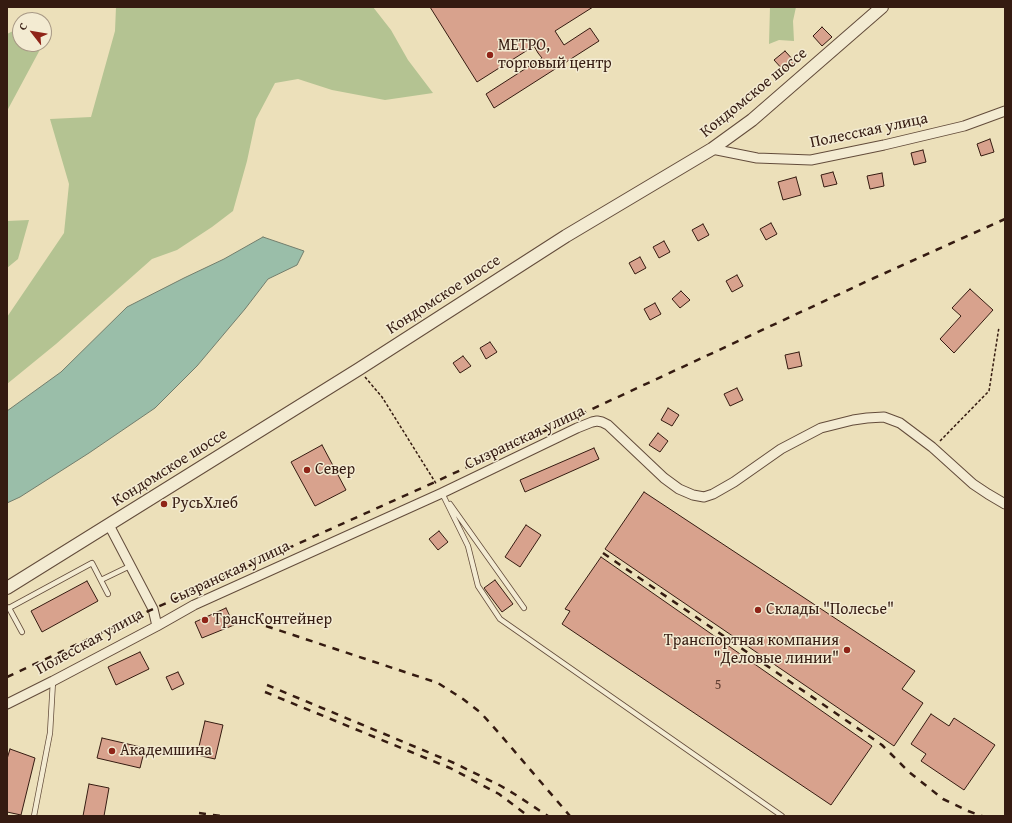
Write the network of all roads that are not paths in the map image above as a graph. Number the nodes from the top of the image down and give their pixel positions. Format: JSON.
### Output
{"nodes":[{"id":1,"x":882,"y":7,"type":"edge"},
{"id":2,"x":1005,"y":111,"type":"edge"},
{"id":3,"x":712,"y":149,"type":"junction"},
{"id":4,"x":442,"y":493,"type":"junction"},
{"id":5,"x":1005,"y":504,"type":"edge"},
{"id":6,"x":109,"y":525,"type":"junction"},
{"id":7,"x":130,"y":566,"type":"junction"},
{"id":8,"x":101,"y":580,"type":"junction"},
{"id":9,"x":7,"y":588,"type":"edge"},
{"id":10,"x":108,"y":594,"type":"dead end"},
{"id":11,"x":8,"y":607,"type":"edge"},
{"id":12,"x":524,"y":608,"type":"dead end"},
{"id":13,"x":157,"y":626,"type":"junction"},
{"id":14,"x":22,"y":632,"type":"dead end"},
{"id":15,"x":53,"y":681,"type":"junction"},
{"id":16,"x":7,"y":704,"type":"edge"},
{"id":17,"x":34,"y":816,"type":"edge"},
{"id":18,"x":782,"y":816,"type":"edge"}],
"edges":[{"from":1,"to":3,"type":"street","name":"Кондомское шоссе"},
{"from":2,"to":3,"type":"street","name":"Полесская улица"},
{"from":3,"to":6,"type":"street","name":"Кондомское шоссе"},
{"from":4,"to":5,"type":"street","name":"Сызранская улица"},
{"from":4,"to":12,"type":"lane"},
{"from":4,"to":13,"type":"street","name":"Сызранская улица"},
{"from":4,"to":18,"type":"lane"},
{"from":6,"to":7,"type":"street","name":"Полесская улица"},
{"from":6,"to":9,"type":"street","name":"Кондомское шоссе"},
{"from":7,"to":8,"type":"lane"},
{"from":7,"to":13,"type":"street","name":"Полесская улица"},
{"from":8,"to":10,"type":"lane"},
{"from":8,"to":11,"type":"lane"},
{"from":11,"to":14,"type":"lane"},
{"from":13,"to":15,"type":"street","name":"Полесская улица"},
{"from":15,"to":16,"type":"street","name":"Полесская улица"},
{"from":15,"to":17,"type":"lane"}]}
